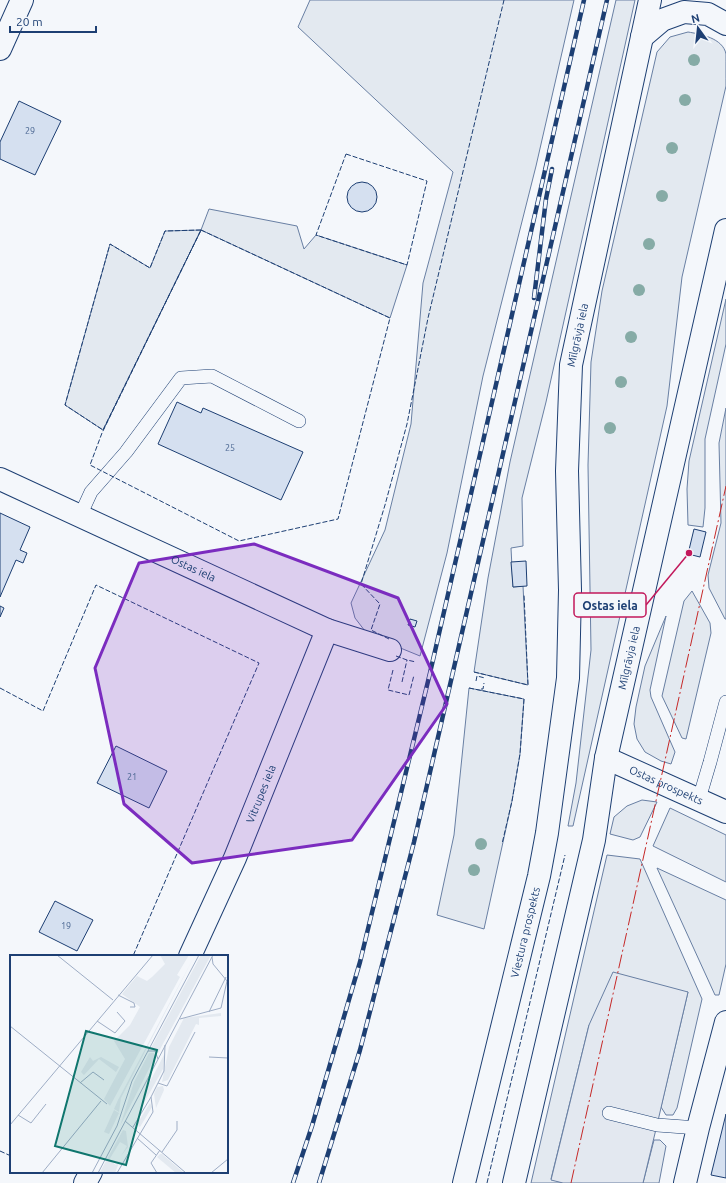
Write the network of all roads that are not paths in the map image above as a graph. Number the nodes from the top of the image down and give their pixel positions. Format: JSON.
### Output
{"nodes":[{"id":1,"x":22,"y":0,"type":"edge"},
{"id":2,"x":650,"y":0,"type":"edge"},
{"id":3,"x":726,"y":24,"type":"edge"},
{"id":4,"x":642,"y":36,"type":"junction"},
{"id":5,"x":0,"y":49,"type":"edge"},
{"id":6,"x":726,"y":230,"type":"edge"},
{"id":7,"x":299,"y":421,"type":"dead end"},
{"id":8,"x":0,"y":478,"type":"edge"},
{"id":9,"x":80,"y":516,"type":"junction"},
{"id":10,"x":327,"y":630,"type":"junction"},
{"id":11,"x":390,"y":650,"type":"dead end"},
{"id":12,"x":568,"y":678,"type":"joint"},
{"id":13,"x":726,"y":702,"type":"edge"},
{"id":14,"x":606,"y":758,"type":"junction"},
{"id":15,"x":699,"y":799,"type":"junction"},
{"id":16,"x":726,"y":812,"type":"edge"},
{"id":17,"x":190,"y":955,"type":"edge"},
{"id":18,"x":726,"y":1022,"type":"edge"},
{"id":19,"x":609,"y":1112,"type":"dead end"},
{"id":20,"x":698,"y":1128,"type":"junction"},
{"id":21,"x":90,"y":1173,"type":"edge"},
{"id":22,"x":85,"y":1183,"type":"edge"},
{"id":23,"x":464,"y":1183,"type":"edge"},
{"id":24,"x":514,"y":1183,"type":"edge"},
{"id":25,"x":685,"y":1183,"type":"edge"}],
"edges":[{"from":1,"to":5,"type":"main road"},
{"from":2,"to":4,"type":"main road","name":"Mīlgrāvja iela"},
{"from":3,"to":4,"type":"main road"},
{"from":4,"to":12,"type":"main road","name":"Mīlgrāvja iela"},
{"from":6,"to":14,"type":"main road","name":"Mīlgrāvja iela"},
{"from":7,"to":9,"type":"lane"},
{"from":8,"to":9,"type":"main road","name":"Ostas iela"},
{"from":9,"to":10,"type":"main road","name":"Ostas iela"},
{"from":10,"to":11,"type":"main road","name":"Ostas iela"},
{"from":10,"to":17,"type":"main road","name":"Vitrupes iela"},
{"from":12,"to":23,"type":"main road","name":"Viestura prospekts"},
{"from":13,"to":15,"type":"lane"},
{"from":14,"to":15,"type":"main road","name":"Ostas prospekts"},
{"from":14,"to":24,"type":"main road"},
{"from":15,"to":16,"type":"main road","name":"Ostas prospekts"},
{"from":18,"to":20,"type":"main road"},
{"from":19,"to":20,"type":"lane"},
{"from":20,"to":25,"type":"main road"},
{"from":21,"to":22,"type":"main road"}]}
